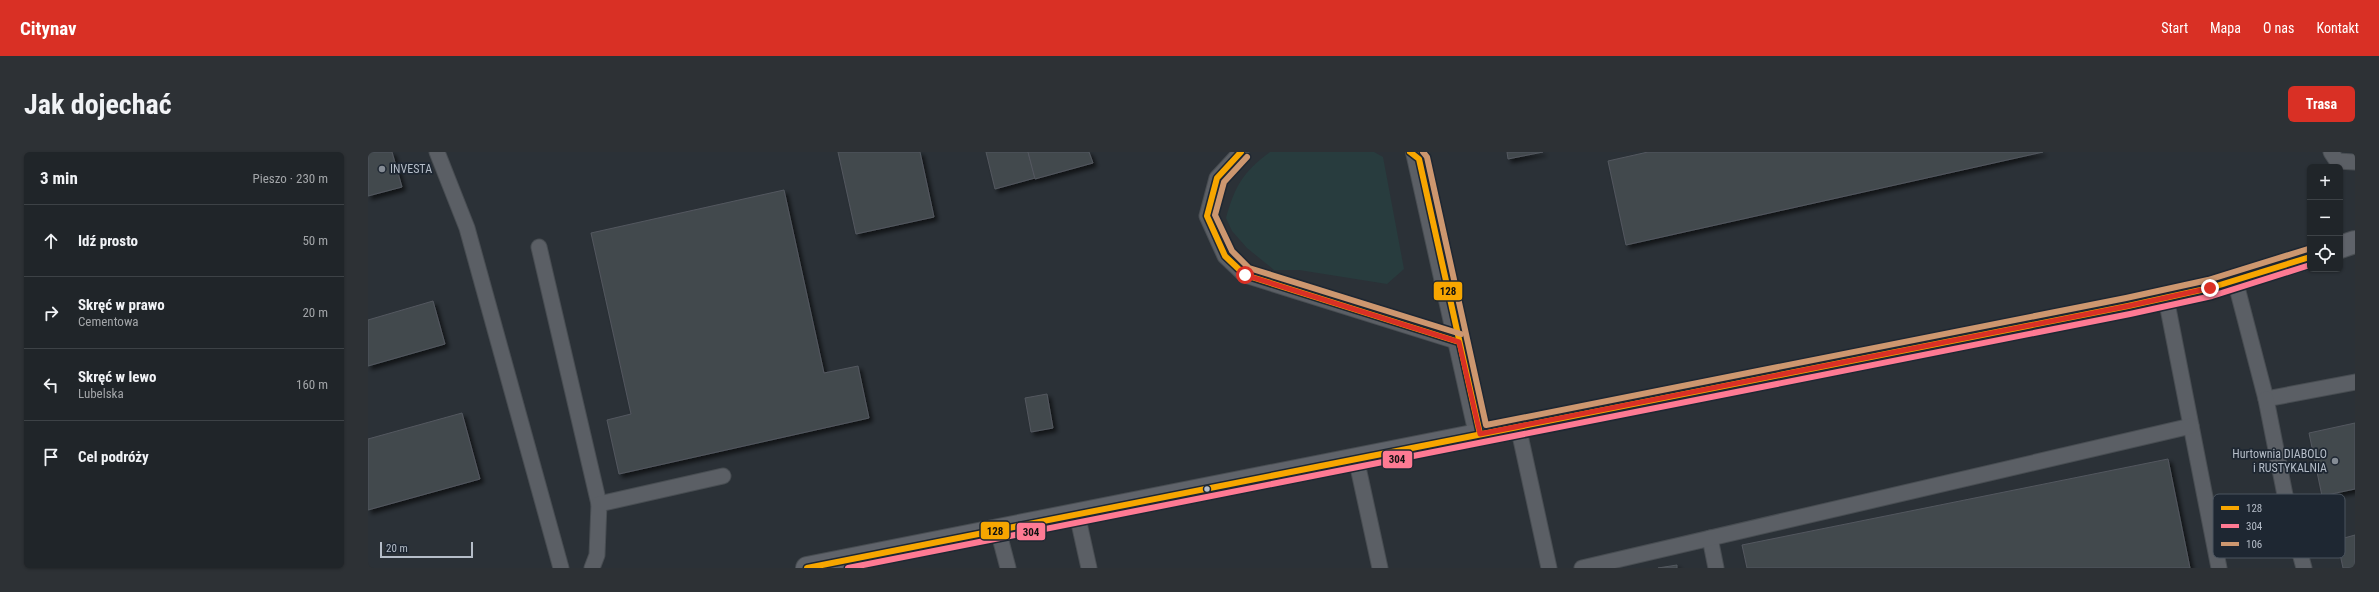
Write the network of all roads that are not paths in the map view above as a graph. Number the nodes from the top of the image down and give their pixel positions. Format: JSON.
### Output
{"nodes":[{"id":1,"x":437,"y":152,"type":"edge"},
{"id":2,"x":1241,"y":152,"type":"edge"},
{"id":3,"x":2331,"y":152,"type":"edge"},
{"id":4,"x":1415,"y":154,"type":"edge"},
{"id":5,"x":2355,"y":162,"type":"edge"},
{"id":6,"x":2355,"y":242,"type":"edge"},
{"id":7,"x":2343,"y":246,"type":"edge"},
{"id":8,"x":539,"y":247,"type":"dead end"},
{"id":9,"x":2307,"y":258,"type":"edge"},
{"id":10,"x":2235,"y":280,"type":"junction"},
{"id":11,"x":2166,"y":298,"type":"junction"},
{"id":12,"x":1459,"y":342,"type":"junction"},
{"id":13,"x":2355,"y":382,"type":"edge"},
{"id":14,"x":2266,"y":399,"type":"junction"},
{"id":15,"x":1518,"y":426,"type":"junction"},
{"id":16,"x":2191,"y":426,"type":"junction"},
{"id":17,"x":1480,"y":434,"type":"junction"},
{"id":18,"x":1356,"y":458,"type":"junction"},
{"id":19,"x":723,"y":476,"type":"dead end"},
{"id":20,"x":2285,"y":494,"type":"edge"},
{"id":21,"x":600,"y":504,"type":"junction"},
{"id":22,"x":1077,"y":514,"type":"junction"},
{"id":23,"x":998,"y":530,"type":"junction"},
{"id":24,"x":1710,"y":538,"type":"junction"},
{"id":25,"x":2213,"y":538,"type":"edge"},
{"id":26,"x":2217,"y":558,"type":"edge"},
{"id":27,"x":2301,"y":558,"type":"edge"},
{"id":28,"x":561,"y":568,"type":"edge"},
{"id":29,"x":592,"y":568,"type":"edge"},
{"id":30,"x":807,"y":568,"type":"edge"},
{"id":31,"x":1008,"y":568,"type":"edge"},
{"id":32,"x":1089,"y":568,"type":"edge"},
{"id":33,"x":1380,"y":568,"type":"edge"},
{"id":34,"x":1549,"y":568,"type":"edge"},
{"id":35,"x":1582,"y":568,"type":"edge"},
{"id":36,"x":1716,"y":568,"type":"edge"},
{"id":37,"x":2219,"y":568,"type":"edge"},
{"id":38,"x":2304,"y":568,"type":"edge"}],
"edges":[{"from":1,"to":28,"type":"lane"},
{"from":2,"to":12,"type":"lane"},
{"from":3,"to":5,"type":"lane"},
{"from":4,"to":12,"type":"street"},
{"from":6,"to":7,"type":"street"},
{"from":8,"to":21,"type":"lane"},
{"from":9,"to":10,"type":"street"},
{"from":10,"to":11,"type":"street"},
{"from":10,"to":14,"type":"lane"},
{"from":11,"to":15,"type":"street"},
{"from":11,"to":16,"type":"lane"},
{"from":12,"to":17,"type":"street"},
{"from":13,"to":14,"type":"lane"},
{"from":14,"to":20,"type":"lane"},
{"from":15,"to":17,"type":"street"},
{"from":15,"to":34,"type":"lane"},
{"from":16,"to":24,"type":"lane"},
{"from":16,"to":25,"type":"lane"},
{"from":17,"to":18,"type":"street"},
{"from":18,"to":22,"type":"street"},
{"from":18,"to":33,"type":"lane"},
{"from":19,"to":21,"type":"lane"},
{"from":21,"to":29,"type":"lane"},
{"from":22,"to":23,"type":"street"},
{"from":22,"to":32,"type":"lane"},
{"from":23,"to":30,"type":"street"},
{"from":23,"to":31,"type":"lane"},
{"from":24,"to":35,"type":"lane"},
{"from":24,"to":36,"type":"lane"},
{"from":26,"to":37,"type":"lane"},
{"from":27,"to":38,"type":"lane"}]}
